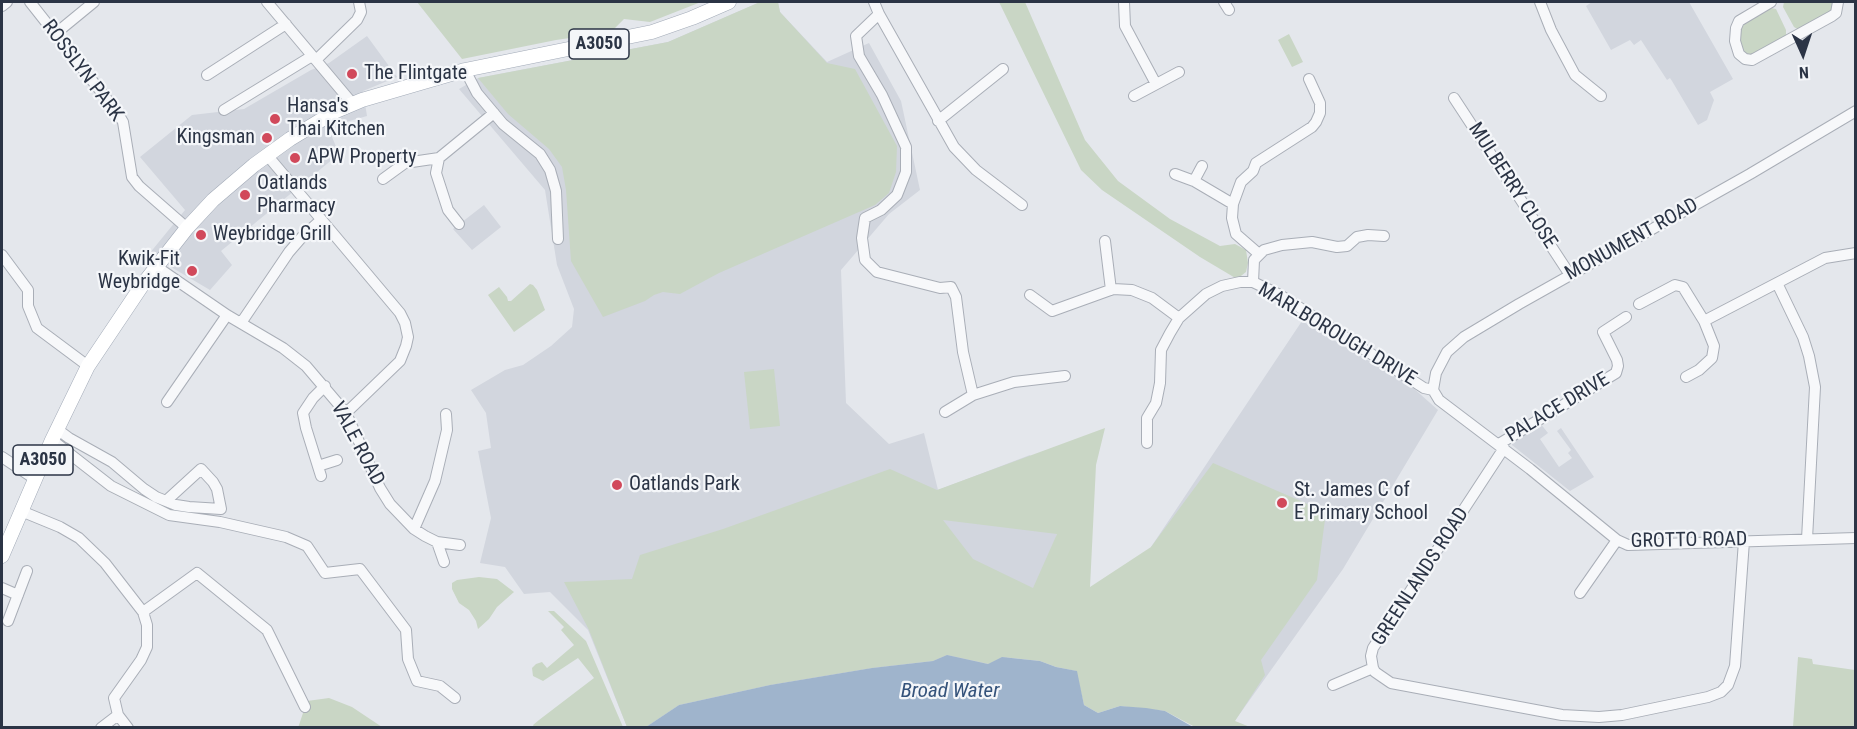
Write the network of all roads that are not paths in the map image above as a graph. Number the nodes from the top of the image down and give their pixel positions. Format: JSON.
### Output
{"nodes":[{"id":1,"x":7,"y":2,"type":"edge"},
{"id":2,"x":30,"y":2,"type":"edge"},
{"id":3,"x":94,"y":2,"type":"edge"},
{"id":4,"x":267,"y":2,"type":"edge"},
{"id":5,"x":359,"y":2,"type":"edge"},
{"id":6,"x":729,"y":2,"type":"edge"},
{"id":7,"x":874,"y":2,"type":"edge"},
{"id":8,"x":1124,"y":2,"type":"edge"},
{"id":9,"x":1540,"y":2,"type":"edge"},
{"id":10,"x":1771,"y":2,"type":"edge"},
{"id":11,"x":1838,"y":2,"type":"edge"},
{"id":12,"x":2,"y":6,"type":"edge"},
{"id":13,"x":879,"y":15,"type":"junction"},
{"id":14,"x":286,"y":24,"type":"junction"},
{"id":15,"x":55,"y":34,"type":"junction"},
{"id":16,"x":314,"y":58,"type":"junction"},
{"id":17,"x":1003,"y":69,"type":"dead end"},
{"id":18,"x":465,"y":70,"type":"junction"},
{"id":19,"x":1179,"y":72,"type":"dead end"},
{"id":20,"x":207,"y":75,"type":"dead end"},
{"id":21,"x":1309,"y":78,"type":"dead end"},
{"id":22,"x":1156,"y":84,"type":"junction"},
{"id":23,"x":1134,"y":96,"type":"dead end"},
{"id":24,"x":1601,"y":96,"type":"dead end"},
{"id":25,"x":1454,"y":98,"type":"dead end"},
{"id":26,"x":352,"y":103,"type":"junction"},
{"id":27,"x":224,"y":110,"type":"dead end"},
{"id":28,"x":1856,"y":111,"type":"edge"},
{"id":29,"x":494,"y":113,"type":"junction"},
{"id":30,"x":938,"y":121,"type":"junction"},
{"id":31,"x":267,"y":155,"type":"junction"},
{"id":32,"x":439,"y":158,"type":"junction"},
{"id":33,"x":1202,"y":166,"type":"dead end"},
{"id":34,"x":1174,"y":174,"type":"dead end"},
{"id":35,"x":383,"y":179,"type":"dead end"},
{"id":36,"x":1194,"y":181,"type":"junction"},
{"id":37,"x":1233,"y":204,"type":"junction"},
{"id":38,"x":1022,"y":206,"type":"dead end"},
{"id":39,"x":321,"y":220,"type":"junction"},
{"id":40,"x":459,"y":224,"type":"dead end"},
{"id":41,"x":187,"y":228,"type":"junction"},
{"id":42,"x":1384,"y":236,"type":"dead end"},
{"id":43,"x":558,"y":238,"type":"dead end"},
{"id":44,"x":1105,"y":241,"type":"dead end"},
{"id":45,"x":1856,"y":253,"type":"edge"},
{"id":46,"x":1259,"y":254,"type":"junction"},
{"id":47,"x":2,"y":255,"type":"edge"},
{"id":48,"x":157,"y":267,"type":"junction"},
{"id":49,"x":1570,"y":275,"type":"junction"},
{"id":50,"x":1253,"y":282,"type":"junction"},
{"id":51,"x":1777,"y":283,"type":"junction"},
{"id":52,"x":1111,"y":290,"type":"junction"},
{"id":53,"x":1030,"y":295,"type":"dead end"},
{"id":54,"x":1639,"y":304,"type":"dead end"},
{"id":55,"x":227,"y":315,"type":"junction"},
{"id":56,"x":1626,"y":317,"type":"dead end"},
{"id":57,"x":1179,"y":318,"type":"junction"},
{"id":58,"x":1704,"y":321,"type":"junction"},
{"id":59,"x":241,"y":324,"type":"junction"},
{"id":60,"x":88,"y":366,"type":"junction"},
{"id":61,"x":1065,"y":376,"type":"dead end"},
{"id":62,"x":1686,"y":377,"type":"dead end"},
{"id":63,"x":325,"y":386,"type":"junction"},
{"id":64,"x":1433,"y":390,"type":"junction"},
{"id":65,"x":973,"y":395,"type":"junction"},
{"id":66,"x":167,"y":402,"type":"dead end"},
{"id":67,"x":945,"y":412,"type":"dead end"},
{"id":68,"x":346,"y":413,"type":"junction"},
{"id":69,"x":446,"y":414,"type":"dead end"},
{"id":70,"x":54,"y":434,"type":"junction"},
{"id":71,"x":1147,"y":443,"type":"dead end"},
{"id":72,"x":1502,"y":446,"type":"junction"},
{"id":73,"x":2,"y":457,"type":"edge"},
{"id":74,"x":337,"y":460,"type":"dead end"},
{"id":75,"x":35,"y":479,"type":"junction"},
{"id":76,"x":166,"y":501,"type":"junction"},
{"id":77,"x":21,"y":511,"type":"junction"},
{"id":78,"x":414,"y":529,"type":"junction"},
{"id":79,"x":1856,"y":538,"type":"edge"},
{"id":80,"x":1807,"y":539,"type":"junction"},
{"id":81,"x":1617,"y":540,"type":"junction"},
{"id":82,"x":1744,"y":541,"type":"junction"},
{"id":83,"x":437,"y":542,"type":"junction"},
{"id":84,"x":460,"y":545,"type":"dead end"},
{"id":85,"x":2,"y":556,"type":"edge"},
{"id":86,"x":444,"y":562,"type":"dead end"},
{"id":87,"x":27,"y":571,"type":"dead end"},
{"id":88,"x":2,"y":588,"type":"edge"},
{"id":89,"x":1580,"y":593,"type":"dead end"},
{"id":90,"x":18,"y":595,"type":"junction"},
{"id":91,"x":143,"y":612,"type":"junction"},
{"id":92,"x":8,"y":621,"type":"dead end"},
{"id":93,"x":1373,"y":668,"type":"junction"},
{"id":94,"x":1333,"y":685,"type":"dead end"},
{"id":95,"x":455,"y":698,"type":"dead end"},
{"id":96,"x":305,"y":707,"type":"dead end"},
{"id":97,"x":117,"y":716,"type":"junction"},
{"id":98,"x":101,"y":728,"type":"edge"},
{"id":99,"x":128,"y":728,"type":"edge"}],
"edges":[{"from":1,"to":12,"type":"street"},
{"from":2,"to":15,"type":"street","name":"ROSSLYN PARK"},
{"from":3,"to":15,"type":"street"},
{"from":4,"to":14,"type":"street"},
{"from":5,"to":16,"type":"street"},
{"from":6,"to":18,"type":"main road","number":"A3050"},
{"from":7,"to":13,"type":"street"},
{"from":8,"to":22,"type":"street"},
{"from":9,"to":24,"type":"street"},
{"from":10,"to":11,"type":"street"},
{"from":13,"to":30,"type":"street"},
{"from":13,"to":65,"type":"street"},
{"from":14,"to":16,"type":"street"},
{"from":14,"to":20,"type":"street"},
{"from":15,"to":41,"type":"street","name":"ROSSLYN PARK"},
{"from":16,"to":26,"type":"street"},
{"from":16,"to":27,"type":"street"},
{"from":17,"to":30,"type":"street"},
{"from":18,"to":26,"type":"main road","number":"A3050"},
{"from":18,"to":29,"type":"street"},
{"from":19,"to":22,"type":"street"},
{"from":21,"to":37,"type":"street"},
{"from":22,"to":23,"type":"street"},
{"from":25,"to":49,"type":"street","name":"MULBERRY CLOSE"},
{"from":26,"to":31,"type":"main road","number":"A3050"},
{"from":28,"to":49,"type":"street","name":"MONUMENT ROAD"},
{"from":29,"to":32,"type":"street"},
{"from":29,"to":43,"type":"street"},
{"from":30,"to":38,"type":"street"},
{"from":31,"to":39,"type":"street"},
{"from":31,"to":41,"type":"main road","number":"A3050"},
{"from":32,"to":35,"type":"street"},
{"from":32,"to":40,"type":"street"},
{"from":33,"to":36,"type":"street"},
{"from":34,"to":36,"type":"street"},
{"from":36,"to":37,"type":"street"},
{"from":37,"to":46,"type":"street"},
{"from":39,"to":59,"type":"street"},
{"from":39,"to":68,"type":"street"},
{"from":41,"to":48,"type":"main road","number":"A3050"},
{"from":42,"to":46,"type":"street"},
{"from":44,"to":52,"type":"street"},
{"from":45,"to":51,"type":"street"},
{"from":46,"to":50,"type":"street"},
{"from":47,"to":60,"type":"street"},
{"from":48,"to":55,"type":"street","name":"VALE ROAD"},
{"from":48,"to":60,"type":"main road","number":"A3050"},
{"from":49,"to":64,"type":"street","name":"MONUMENT ROAD"},
{"from":50,"to":57,"type":"street","name":"MARLBOROUGH DRIVE"},
{"from":50,"to":64,"type":"street","name":"MARLBOROUGH DRIVE"},
{"from":51,"to":58,"type":"street"},
{"from":51,"to":80,"type":"street"},
{"from":52,"to":53,"type":"street"},
{"from":52,"to":57,"type":"street"},
{"from":54,"to":58,"type":"street"},
{"from":55,"to":59,"type":"street","name":"VALE ROAD"},
{"from":55,"to":66,"type":"street"},
{"from":56,"to":72,"type":"street","name":"PALACE DRIVE"},
{"from":57,"to":71,"type":"street","name":"MARLBOROUGH DRIVE"},
{"from":58,"to":62,"type":"street"},
{"from":59,"to":63,"type":"street","name":"VALE ROAD"},
{"from":60,"to":70,"type":"main road","number":"A3050"},
{"from":61,"to":65,"type":"street"},
{"from":63,"to":68,"type":"street","name":"VALE ROAD"},
{"from":63,"to":74,"type":"street"},
{"from":64,"to":72,"type":"street","name":"GROTTO ROAD"},
{"from":65,"to":67,"type":"street"},
{"from":68,"to":78,"type":"street","name":"VALE ROAD"},
{"from":69,"to":78,"type":"street"},
{"from":70,"to":75,"type":"main road","number":"A3050"},
{"from":70,"to":76,"type":"street"},
{"from":70,"to":95,"type":"street"},
{"from":72,"to":81,"type":"street","name":"GROTTO ROAD"},
{"from":72,"to":93,"type":"street","name":"GREENLANDS ROAD"},
{"from":73,"to":75,"type":"street"},
{"from":75,"to":77,"type":"main road","number":"A3050"},
{"from":76,"to":76,"type":"street"},
{"from":77,"to":85,"type":"main road","number":"A3050"},
{"from":77,"to":91,"type":"street"},
{"from":78,"to":83,"type":"street","name":"VALE ROAD"},
{"from":79,"to":80,"type":"street","name":"GROTTO ROAD"},
{"from":80,"to":82,"type":"street","name":"GROTTO ROAD"},
{"from":81,"to":82,"type":"street","name":"GROTTO ROAD"},
{"from":81,"to":89,"type":"street"},
{"from":82,"to":93,"type":"street","name":"GREENLANDS ROAD"},
{"from":83,"to":84,"type":"street","name":"VALE ROAD"},
{"from":83,"to":86,"type":"street"},
{"from":87,"to":90,"type":"street"},
{"from":88,"to":90,"type":"street"},
{"from":90,"to":92,"type":"street"},
{"from":91,"to":96,"type":"street"},
{"from":91,"to":97,"type":"street"},
{"from":93,"to":94,"type":"street"},
{"from":97,"to":98,"type":"street"},
{"from":97,"to":99,"type":"street"}]}
